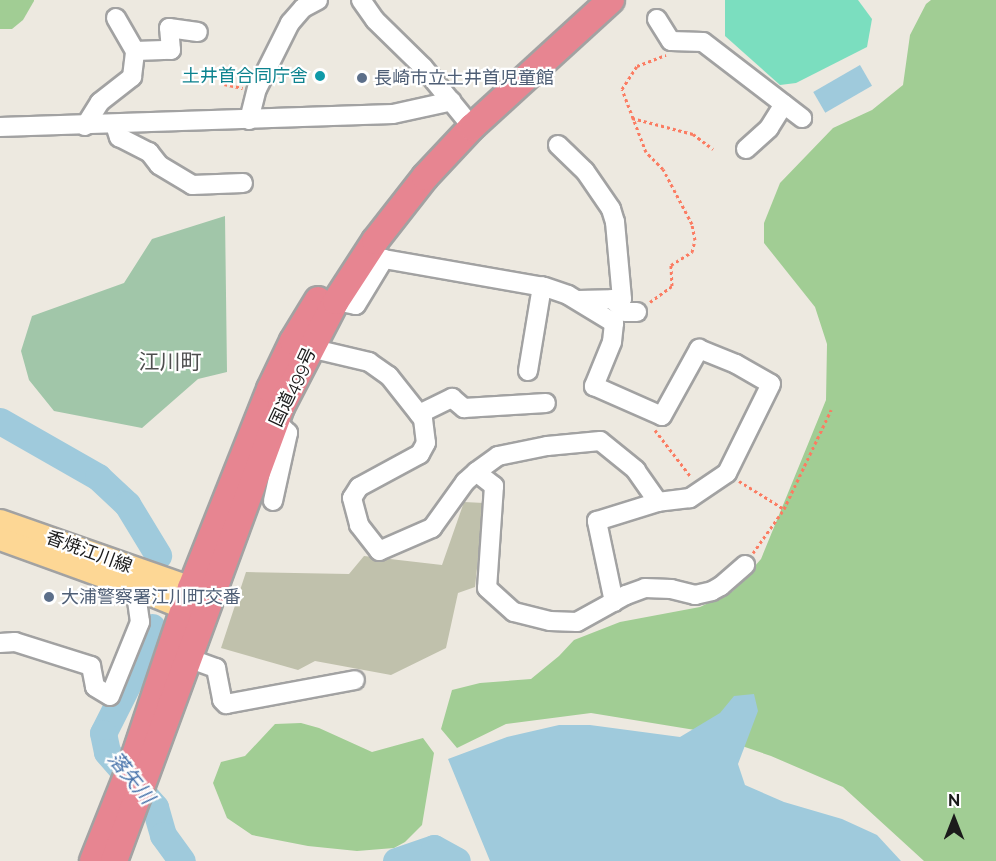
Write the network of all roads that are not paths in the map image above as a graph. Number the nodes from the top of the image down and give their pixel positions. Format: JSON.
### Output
{"nodes":[{"id":1,"x":318,"y":0,"type":"edge"},
{"id":2,"x":361,"y":0,"type":"edge"},
{"id":3,"x":588,"y":0,"type":"edge"},
{"id":4,"x":611,"y":0,"type":"edge"},
{"id":5,"x":116,"y":18,"type":"dead end"},
{"id":6,"x":657,"y":19,"type":"dead end"},
{"id":7,"x":198,"y":32,"type":"dead end"},
{"id":8,"x":135,"y":51,"type":"junction"},
{"id":9,"x":784,"y":104,"type":"junction"},
{"id":10,"x":462,"y":114,"type":"junction"},
{"id":11,"x":802,"y":118,"type":"dead end"},
{"id":12,"x":249,"y":120,"type":"junction"},
{"id":13,"x":115,"y":125,"type":"junction"},
{"id":14,"x":86,"y":126,"type":"junction"},
{"id":15,"x":0,"y":128,"type":"edge"},
{"id":16,"x":558,"y":145,"type":"dead end"},
{"id":17,"x":746,"y":149,"type":"dead end"},
{"id":18,"x":243,"y":183,"type":"dead end"},
{"id":19,"x":542,"y":286,"type":"junction"},
{"id":20,"x":612,"y":299,"type":"junction"},
{"id":21,"x":578,"y":300,"type":"junction"},
{"id":22,"x":336,"y":301,"type":"junction"},
{"id":23,"x":637,"y":312,"type":"road end"},
{"id":24,"x":310,"y":348,"type":"junction"},
{"id":25,"x":528,"y":371,"type":"dead end"},
{"id":26,"x":546,"y":403,"type":"dead end"},
{"id":27,"x":419,"y":414,"type":"junction"},
{"id":28,"x":276,"y":421,"type":"junction"},
{"id":29,"x":476,"y":472,"type":"junction"},
{"id":30,"x":273,"y":501,"type":"dead end"},
{"id":31,"x":658,"y":501,"type":"junction"},
{"id":32,"x":0,"y":521,"type":"edge"},
{"id":33,"x":0,"y":539,"type":"edge"},
{"id":34,"x":745,"y":564,"type":"road end"},
{"id":35,"x":135,"y":588,"type":"junction"},
{"id":36,"x":198,"y":602,"type":"junction"},
{"id":37,"x":614,"y":602,"type":"junction"},
{"id":38,"x":0,"y":643,"type":"edge"},
{"id":39,"x":188,"y":658,"type":"junction"},
{"id":40,"x":355,"y":680,"type":"dead end"},
{"id":41,"x":140,"y":766,"type":"junction"},
{"id":42,"x":126,"y":801,"type":"junction"},
{"id":43,"x":93,"y":861,"type":"edge"},
{"id":44,"x":114,"y":861,"type":"edge"}],
"edges":[{"from":1,"to":12,"type":"street"},
{"from":2,"to":10,"type":"street"},
{"from":3,"to":10,"type":"highway","name":"国道499号"},
{"from":4,"to":10,"type":"highway","name":"国道499号"},
{"from":5,"to":8,"type":"street"},
{"from":6,"to":9,"type":"street"},
{"from":7,"to":8,"type":"street"},
{"from":8,"to":14,"type":"street"},
{"from":9,"to":11,"type":"street"},
{"from":9,"to":17,"type":"street"},
{"from":10,"to":12,"type":"street"},
{"from":10,"to":22,"type":"highway","name":"国道499号"},
{"from":10,"to":36,"type":"highway","name":"国道499号"},
{"from":12,"to":13,"type":"street"},
{"from":13,"to":14,"type":"street"},
{"from":13,"to":18,"type":"street"},
{"from":14,"to":15,"type":"street"},
{"from":16,"to":20,"type":"street"},
{"from":19,"to":21,"type":"street"},
{"from":19,"to":22,"type":"street"},
{"from":19,"to":25,"type":"street"},
{"from":20,"to":21,"type":"street"},
{"from":20,"to":23,"type":"street"},
{"from":21,"to":31,"type":"street"},
{"from":22,"to":24,"type":"highway","name":"国道499号"},
{"from":24,"to":27,"type":"street"},
{"from":24,"to":28,"type":"highway","name":"国道499号"},
{"from":26,"to":27,"type":"street"},
{"from":27,"to":29,"type":"street"},
{"from":28,"to":30,"type":"street"},
{"from":28,"to":36,"type":"highway","name":"国道499号"},
{"from":29,"to":31,"type":"street"},
{"from":29,"to":37,"type":"street"},
{"from":31,"to":37,"type":"street"},
{"from":32,"to":36,"type":"main road","name":"香焼江川線"},
{"from":33,"to":35,"type":"main road","name":"香焼江川線"},
{"from":34,"to":37,"type":"street"},
{"from":35,"to":36,"type":"main road","name":"香焼江川線"},
{"from":35,"to":38,"type":"street"},
{"from":36,"to":39,"type":"highway","name":"国道499号"},
{"from":36,"to":41,"type":"highway","name":"国道499号"},
{"from":39,"to":40,"type":"street"},
{"from":39,"to":41,"type":"highway","name":"国道499号"},
{"from":41,"to":42,"type":"highway","name":"国道499号"},
{"from":42,"to":43,"type":"highway","name":"国道499号"},
{"from":42,"to":44,"type":"highway","name":"国道499号"}]}
